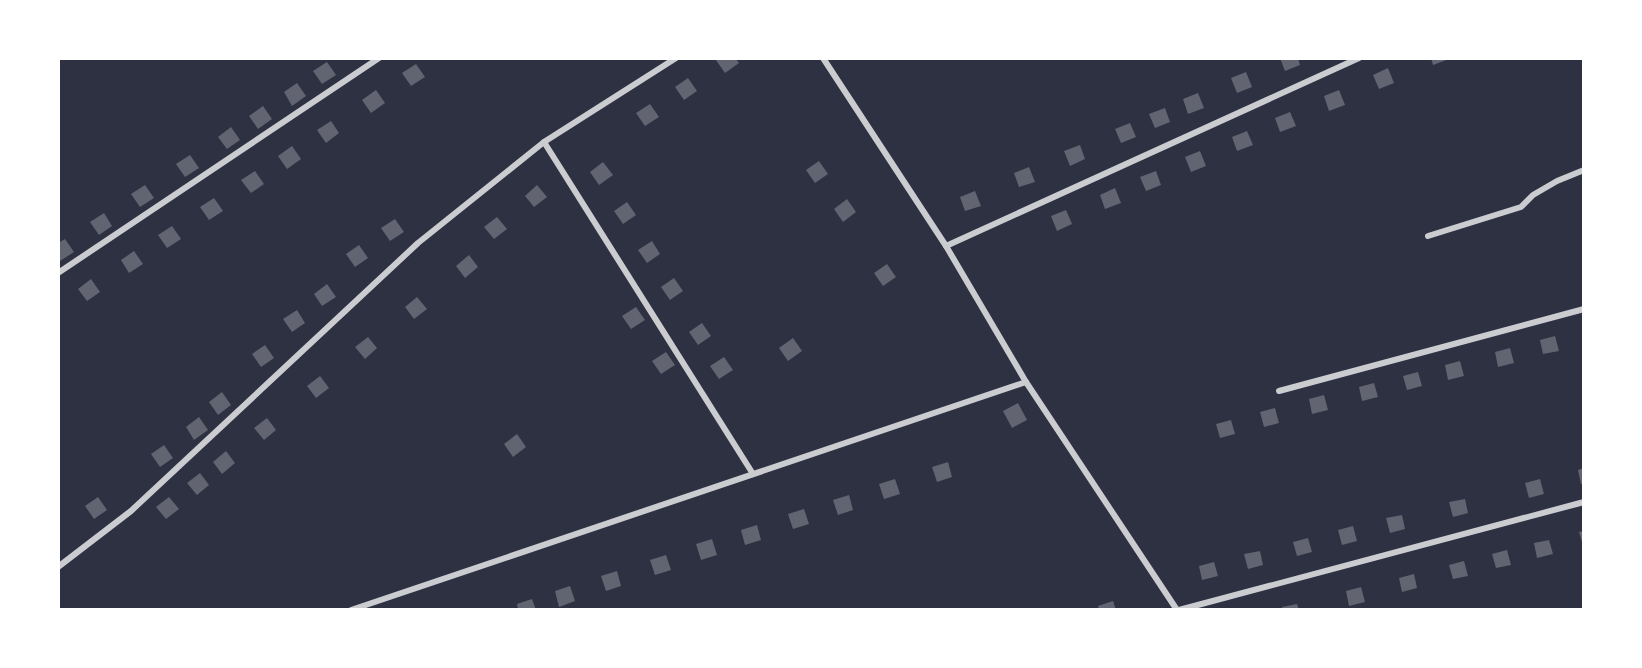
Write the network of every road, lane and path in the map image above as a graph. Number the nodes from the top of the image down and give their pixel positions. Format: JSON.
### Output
{"nodes":[{"id":1,"x":379,"y":58,"type":"edge"},
{"id":2,"x":676,"y":58,"type":"edge"},
{"id":3,"x":823,"y":58,"type":"edge"},
{"id":4,"x":1359,"y":58,"type":"edge"},
{"id":5,"x":544,"y":142,"type":"junction"},
{"id":6,"x":1584,"y":171,"type":"edge"},
{"id":7,"x":1428,"y":236,"type":"dead end"},
{"id":8,"x":946,"y":246,"type":"junction"},
{"id":9,"x":58,"y":273,"type":"edge"},
{"id":10,"x":1584,"y":309,"type":"edge"},
{"id":11,"x":1026,"y":382,"type":"junction"},
{"id":12,"x":1279,"y":391,"type":"dead end"},
{"id":13,"x":753,"y":474,"type":"junction"},
{"id":14,"x":1584,"y":502,"type":"edge"},
{"id":15,"x":58,"y":567,"type":"edge"},
{"id":16,"x":351,"y":609,"type":"edge"},
{"id":17,"x":1178,"y":609,"type":"edge"}],
"edges":[{"from":1,"to":9,"type":"street"},
{"from":2,"to":5,"type":"street"},
{"from":3,"to":8,"type":"street"},
{"from":4,"to":8,"type":"street"},
{"from":5,"to":13,"type":"street"},
{"from":5,"to":15,"type":"street"},
{"from":6,"to":7,"type":"street"},
{"from":8,"to":11,"type":"street"},
{"from":10,"to":12,"type":"street"},
{"from":11,"to":13,"type":"street"},
{"from":11,"to":17,"type":"street"},
{"from":13,"to":16,"type":"street"},
{"from":14,"to":17,"type":"street"}]}
